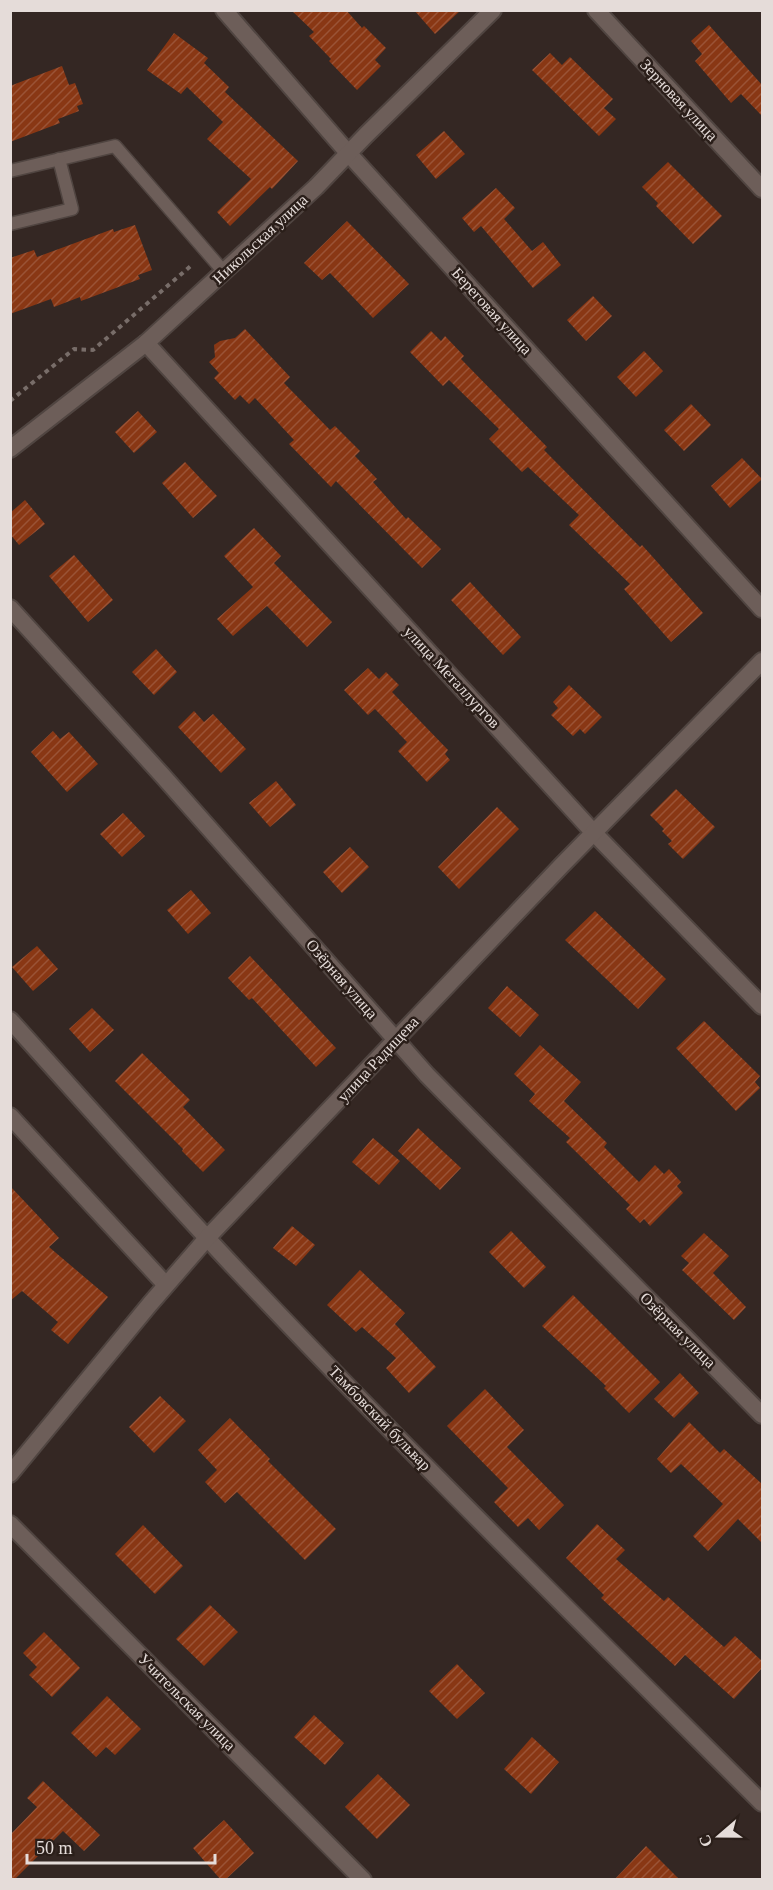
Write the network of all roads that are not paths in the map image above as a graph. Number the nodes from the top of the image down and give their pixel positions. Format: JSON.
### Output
{"nodes":[{"id":1,"x":224,"y":10,"type":"edge"},
{"id":2,"x":493,"y":10,"type":"edge"},
{"id":3,"x":596,"y":10,"type":"edge"},
{"id":4,"x":349,"y":154,"type":"junction"},
{"id":5,"x":59,"y":159,"type":"junction"},
{"id":6,"x":10,"y":171,"type":"edge"},
{"id":7,"x":762,"y":189,"type":"edge"},
{"id":8,"x":10,"y":224,"type":"edge"},
{"id":9,"x":224,"y":272,"type":"junction"},
{"id":10,"x":146,"y":343,"type":"junction"},
{"id":11,"x":10,"y":449,"type":"edge"},
{"id":12,"x":10,"y":608,"type":"edge"},
{"id":13,"x":762,"y":609,"type":"edge"},
{"id":14,"x":762,"y":661,"type":"edge"},
{"id":15,"x":594,"y":833,"type":"junction"},
{"id":16,"x":762,"y":1006,"type":"edge"},
{"id":17,"x":10,"y":1020,"type":"edge"},
{"id":18,"x":396,"y":1041,"type":"junction"},
{"id":19,"x":10,"y":1116,"type":"edge"},
{"id":20,"x":208,"y":1237,"type":"junction"},
{"id":21,"x":166,"y":1285,"type":"junction"},
{"id":22,"x":762,"y":1415,"type":"edge"},
{"id":23,"x":10,"y":1474,"type":"edge"},
{"id":24,"x":10,"y":1524,"type":"edge"},
{"id":25,"x":762,"y":1803,"type":"edge"},
{"id":26,"x":363,"y":1880,"type":"edge"}],
"edges":[{"from":1,"to":4,"type":"street","name":"Береговая улица"},
{"from":2,"to":4,"type":"street","name":"Никольская улица"},
{"from":3,"to":7,"type":"street","name":"Зерновая улица"},
{"from":4,"to":9,"type":"street","name":"Никольская улица"},
{"from":4,"to":13,"type":"street","name":"Береговая улица"},
{"from":5,"to":6,"type":"lane"},
{"from":5,"to":8,"type":"lane"},
{"from":5,"to":9,"type":"lane"},
{"from":9,"to":10,"type":"street","name":"Никольская улица"},
{"from":10,"to":11,"type":"street","name":"Никольская улица"},
{"from":10,"to":15,"type":"street","name":"улица Металлургов"},
{"from":12,"to":18,"type":"street","name":"Озёрная улица"},
{"from":14,"to":15,"type":"street","name":"улица Радищева"},
{"from":15,"to":16,"type":"street","name":"улица Металлургов"},
{"from":15,"to":18,"type":"street","name":"улица Радищева"},
{"from":17,"to":20,"type":"street","name":"Тамбовский бульвар"},
{"from":18,"to":20,"type":"street","name":"улица Радищева"},
{"from":18,"to":22,"type":"street","name":"Озёрная улица"},
{"from":19,"to":21,"type":"street"},
{"from":20,"to":21,"type":"street","name":"улица Радищева"},
{"from":20,"to":25,"type":"street","name":"Тамбовский бульвар"},
{"from":21,"to":23,"type":"street","name":"улица Радищева"},
{"from":24,"to":26,"type":"street","name":"Учительская улица"}]}
